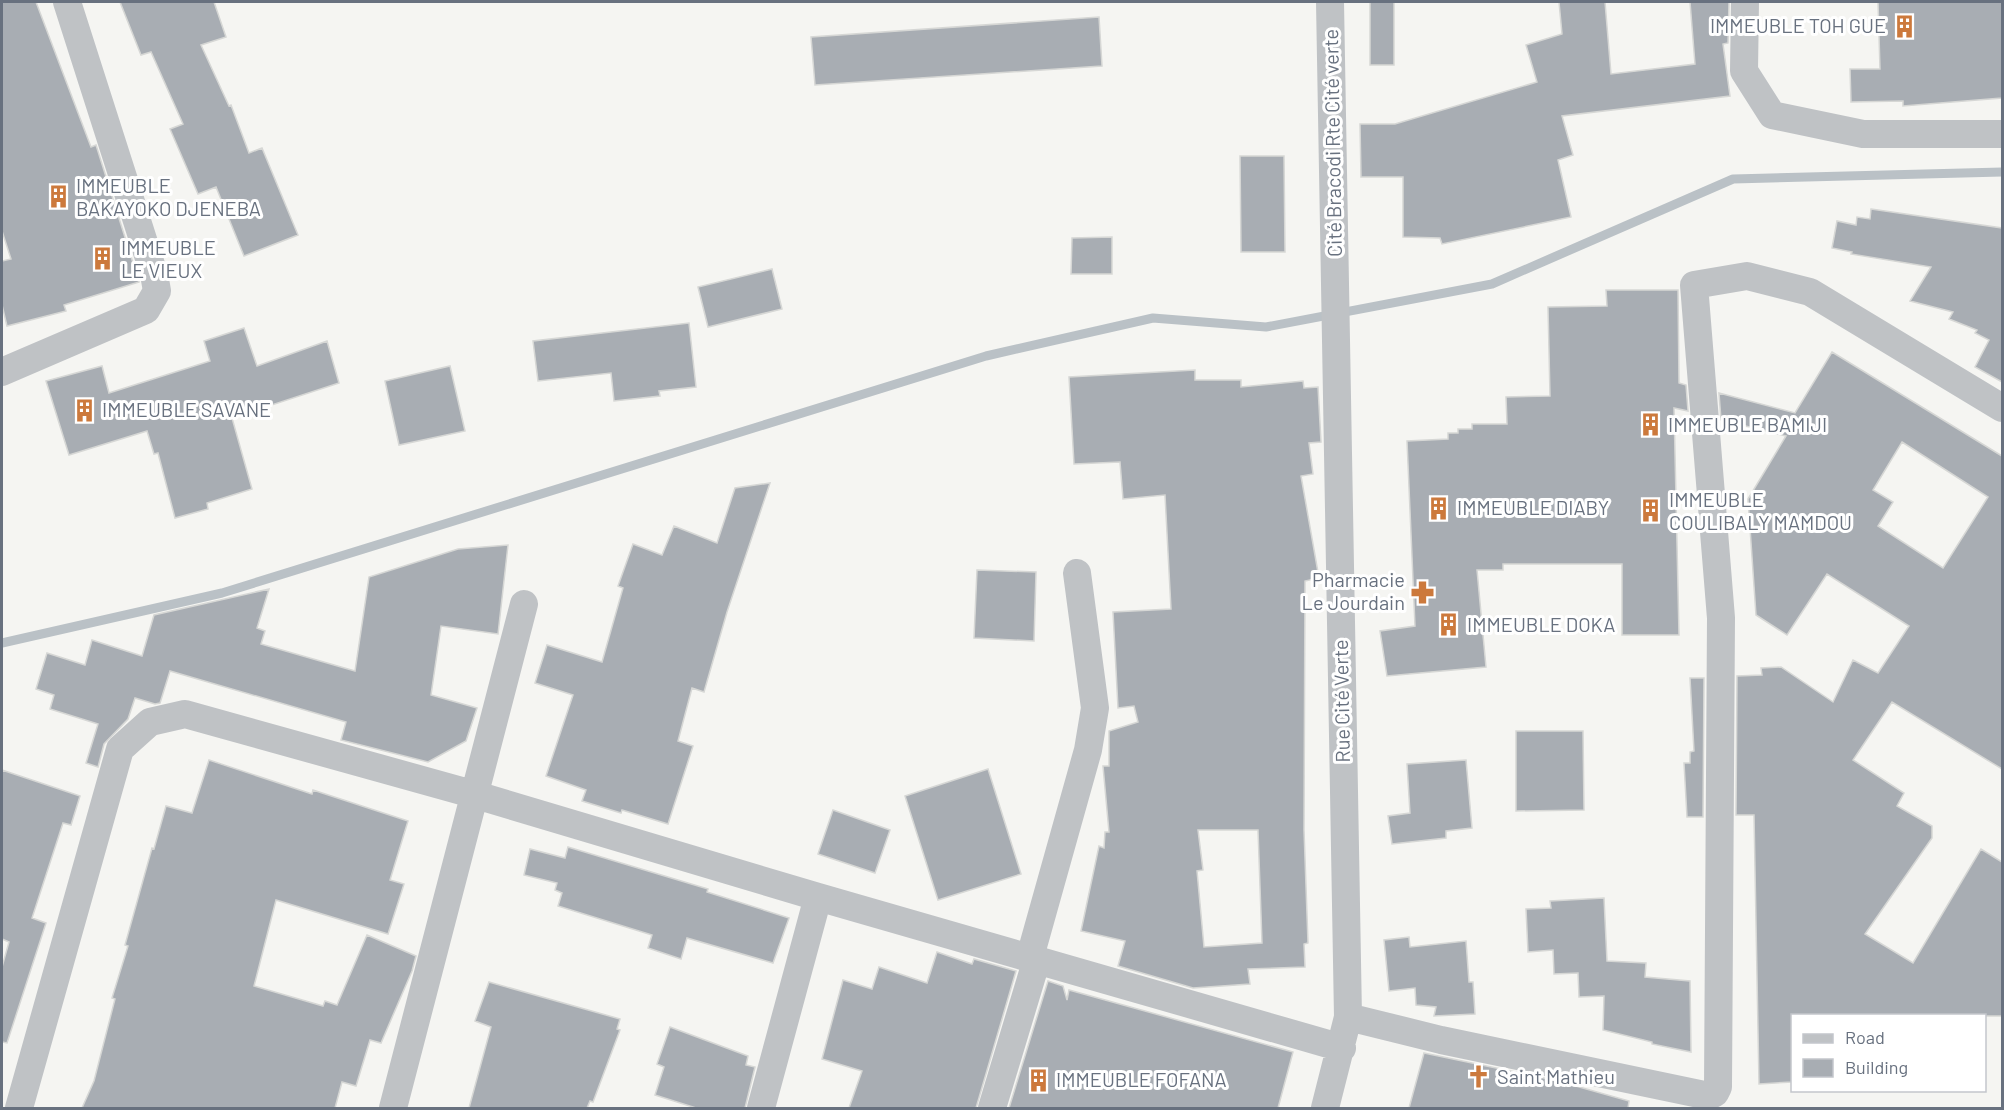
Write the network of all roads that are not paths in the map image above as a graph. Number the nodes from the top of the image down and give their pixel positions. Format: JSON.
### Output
{"nodes":[{"id":1,"x":67,"y":2,"type":"edge"},
{"id":2,"x":1330,"y":2,"type":"edge"},
{"id":3,"x":1745,"y":2,"type":"edge"},
{"id":4,"x":2002,"y":134,"type":"edge"},
{"id":5,"x":1336,"y":353,"type":"joint"},
{"id":6,"x":2,"y":372,"type":"edge"},
{"id":7,"x":2002,"y":408,"type":"edge"},
{"id":8,"x":1077,"y":573,"type":"dead end"},
{"id":9,"x":524,"y":604,"type":"dead end"},
{"id":10,"x":476,"y":795,"type":"junction"},
{"id":11,"x":818,"y":897,"type":"junction"},
{"id":12,"x":1033,"y":958,"type":"junction"},
{"id":13,"x":1348,"y":1017,"type":"junction"},
{"id":14,"x":1342,"y":1048,"type":"junction"},
{"id":15,"x":19,"y":1108,"type":"edge"},
{"id":16,"x":393,"y":1108,"type":"edge"},
{"id":17,"x":761,"y":1108,"type":"edge"},
{"id":18,"x":992,"y":1108,"type":"edge"},
{"id":19,"x":1325,"y":1108,"type":"edge"}],
"edges":[{"from":1,"to":6,"type":"street"},
{"from":2,"to":5,"type":"street","name":"Cité Bracodi Rte Cité verte"},
{"from":3,"to":4,"type":"street"},
{"from":5,"to":13,"type":"street","name":"Rue Cité Verte"},
{"from":7,"to":13,"type":"street"},
{"from":8,"to":12,"type":"street"},
{"from":9,"to":10,"type":"street"},
{"from":10,"to":11,"type":"street"},
{"from":10,"to":15,"type":"street"},
{"from":10,"to":16,"type":"street"},
{"from":11,"to":12,"type":"street"},
{"from":11,"to":17,"type":"street"},
{"from":12,"to":14,"type":"street"},
{"from":12,"to":18,"type":"street"},
{"from":13,"to":14,"type":"street","name":"Rue Cité Verte"},
{"from":14,"to":19,"type":"street","name":"Rue Cité Verte"}]}
